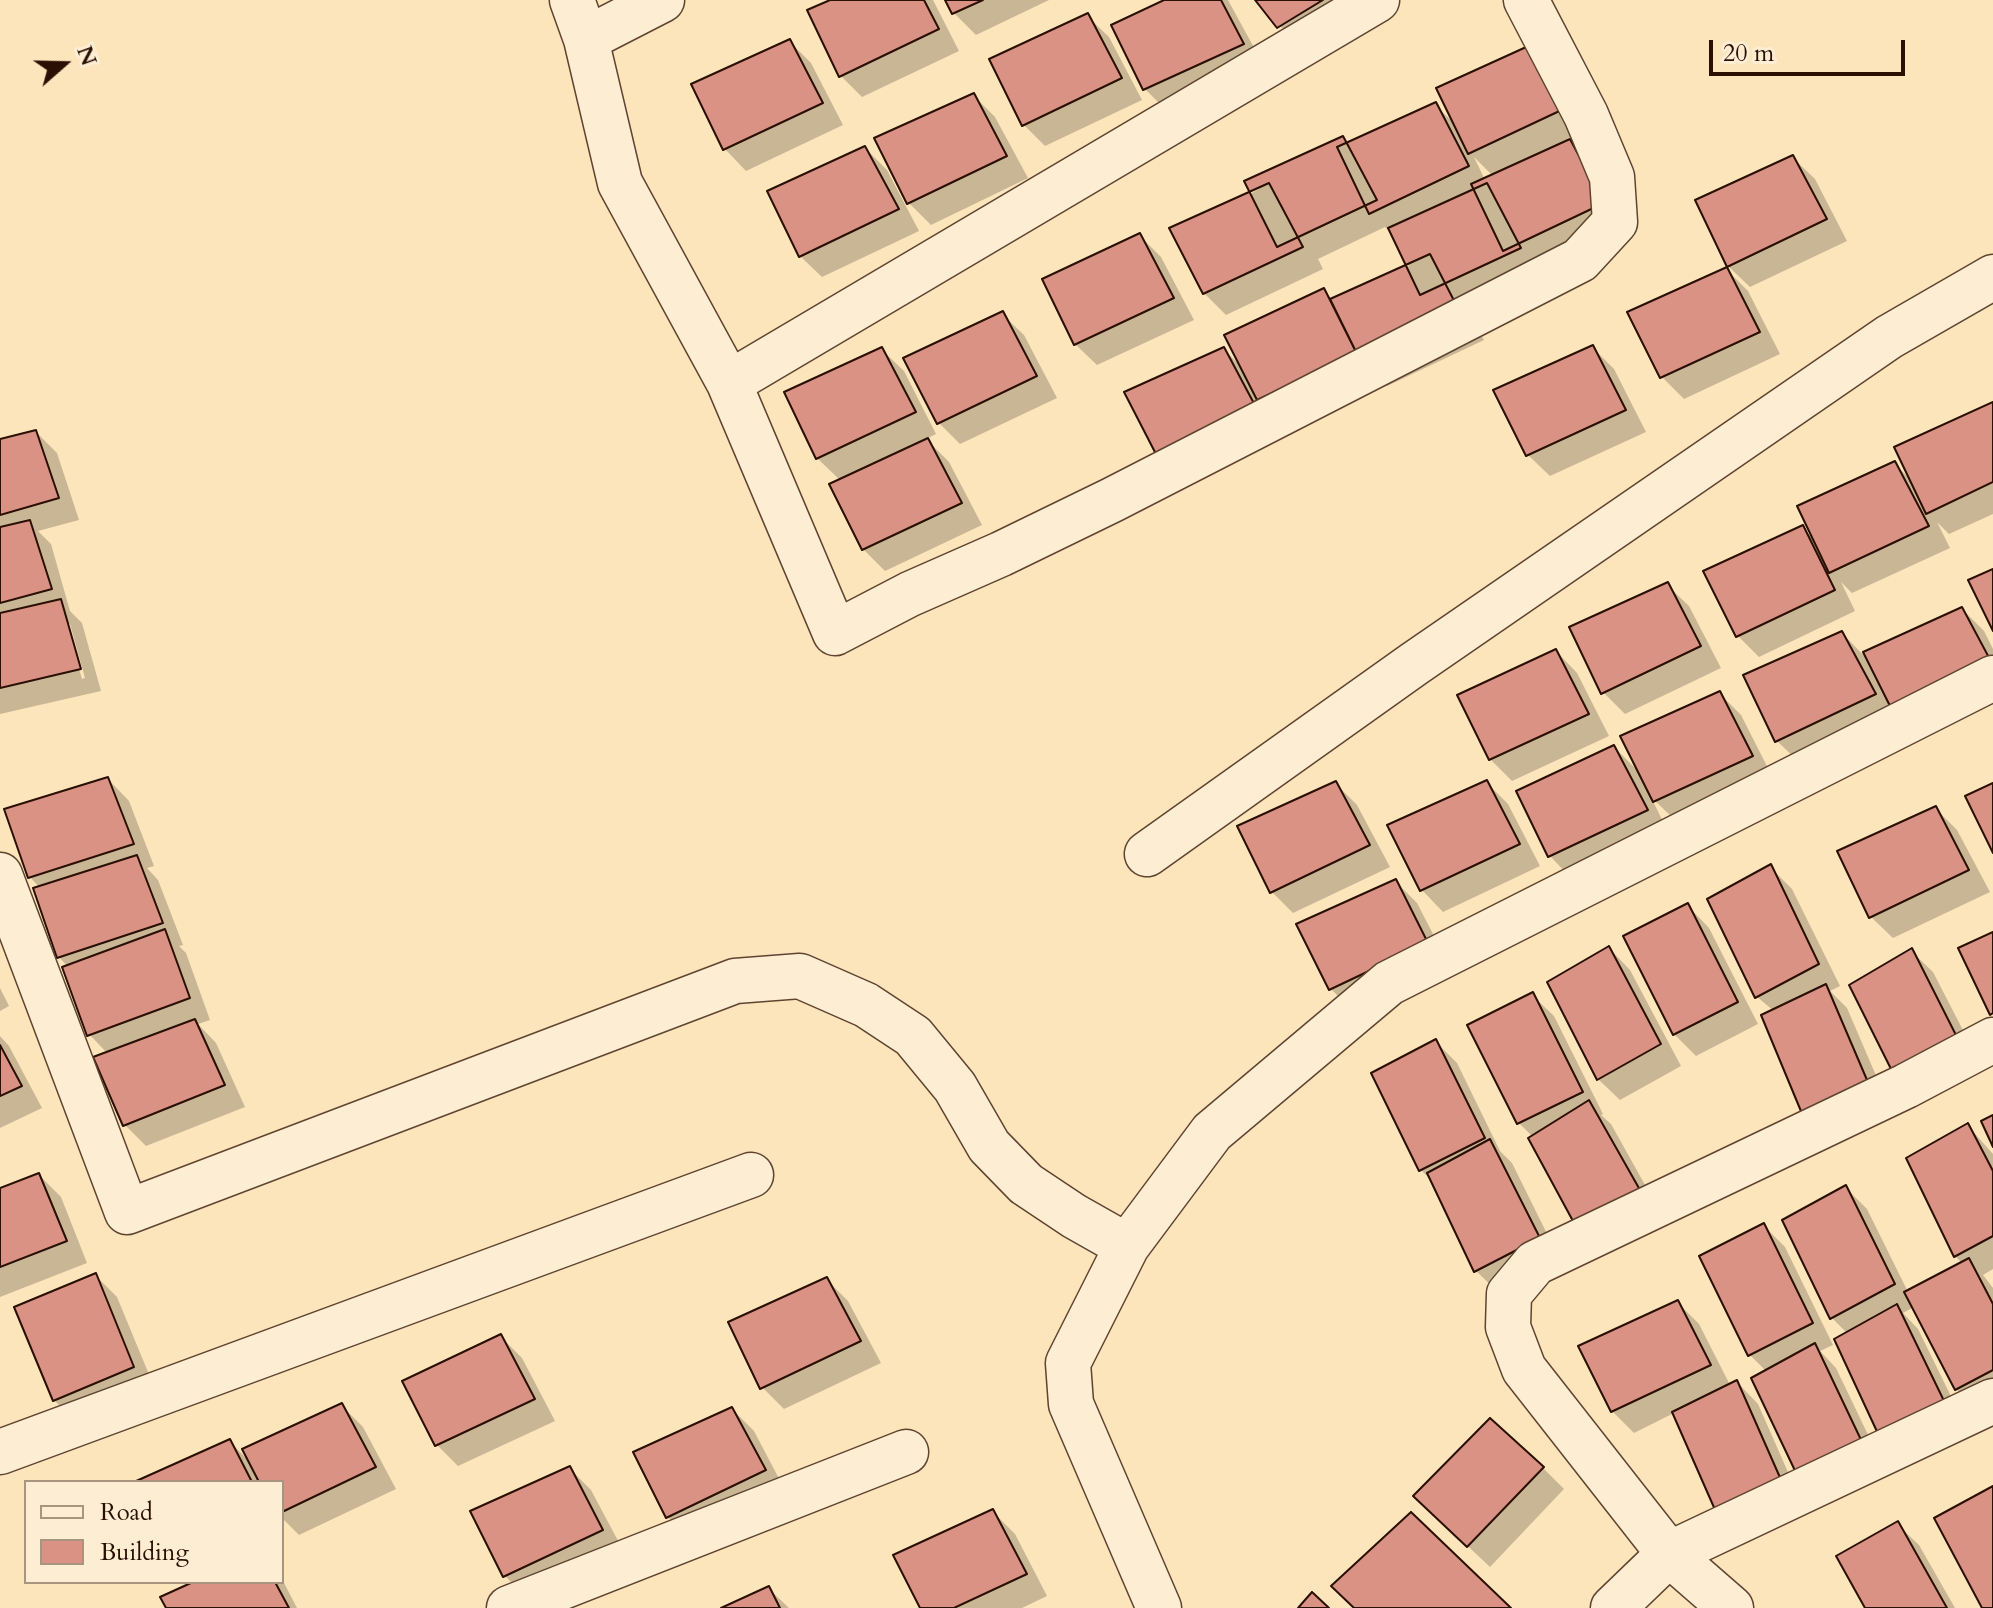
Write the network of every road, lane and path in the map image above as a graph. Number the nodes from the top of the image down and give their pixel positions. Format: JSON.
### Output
{"nodes":[{"id":1,"x":662,"y":0,"type":"edge"},
{"id":2,"x":1377,"y":0,"type":"edge"},
{"id":3,"x":1526,"y":0,"type":"edge"},
{"id":4,"x":579,"y":20,"type":"edge"},
{"id":5,"x":1993,"y":277,"type":"edge"},
{"id":6,"x":729,"y":383,"type":"junction"},
{"id":7,"x":1993,"y":678,"type":"edge"},
{"id":8,"x":1147,"y":854,"type":"dead end"},
{"id":9,"x":0,"y":875,"type":"edge"},
{"id":10,"x":1993,"y":1040,"type":"edge"},
{"id":11,"x":751,"y":1175,"type":"dead end"},
{"id":12,"x":1127,"y":1246,"type":"junction"},
{"id":13,"x":1993,"y":1401,"type":"edge"},
{"id":14,"x":0,"y":1452,"type":"edge"},
{"id":15,"x":906,"y":1452,"type":"dead end"},
{"id":16,"x":1669,"y":1554,"type":"junction"},
{"id":17,"x":509,"y":1608,"type":"edge"},
{"id":18,"x":1159,"y":1608,"type":"edge"},
{"id":19,"x":1613,"y":1608,"type":"edge"},
{"id":20,"x":1731,"y":1608,"type":"edge"}],
"edges":[{"from":1,"to":4,"type":"street"},
{"from":2,"to":6,"type":"street"},
{"from":3,"to":6,"type":"street"},
{"from":4,"to":6,"type":"street"},
{"from":5,"to":8,"type":"street"},
{"from":7,"to":12,"type":"street"},
{"from":9,"to":12,"type":"street"},
{"from":10,"to":16,"type":"street"},
{"from":11,"to":14,"type":"street"},
{"from":12,"to":18,"type":"street"},
{"from":13,"to":16,"type":"street"},
{"from":15,"to":17,"type":"street"},
{"from":16,"to":19,"type":"street"},
{"from":16,"to":20,"type":"street"}]}
